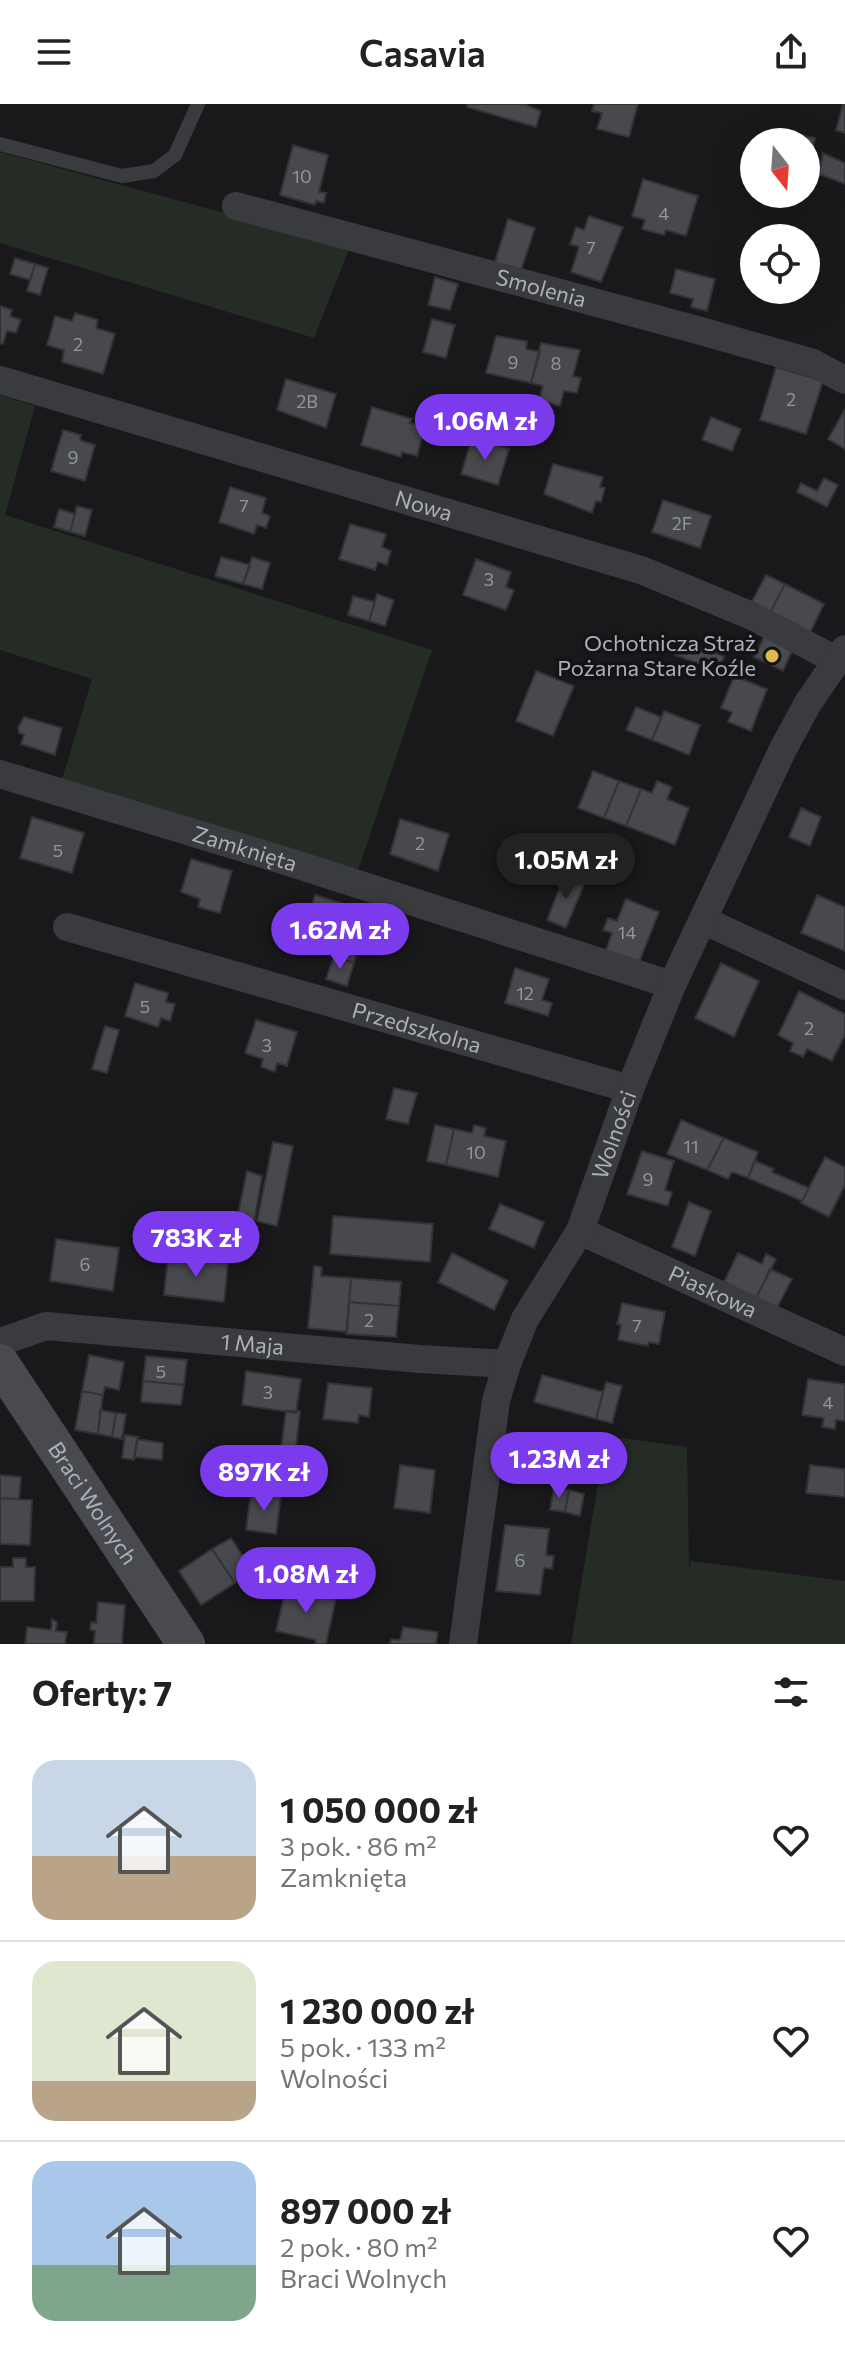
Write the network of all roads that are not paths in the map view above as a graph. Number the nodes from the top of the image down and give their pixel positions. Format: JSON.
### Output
{"nodes":[{"id":1,"x":198,"y":104,"type":"edge"},
{"id":2,"x":0,"y":144,"type":"edge"},
{"id":3,"x":236,"y":206,"type":"dead end"},
{"id":4,"x":0,"y":380,"type":"edge"},
{"id":5,"x":845,"y":380,"type":"edge"},
{"id":6,"x":841,"y":654,"type":"edge"},
{"id":7,"x":0,"y":774,"type":"edge"},
{"id":8,"x":703,"y":920,"type":"junction"},
{"id":9,"x":67,"y":927,"type":"dead end"},
{"id":10,"x":672,"y":985,"type":"junction"},
{"id":11,"x":845,"y":986,"type":"edge"},
{"id":12,"x":630,"y":1089,"type":"junction"},
{"id":13,"x":580,"y":1231,"type":"junction"},
{"id":14,"x":0,"y":1342,"type":"edge"},
{"id":15,"x":845,"y":1352,"type":"edge"},
{"id":16,"x":0,"y":1364,"type":"edge"},
{"id":17,"x":507,"y":1364,"type":"junction"},
{"id":18,"x":186,"y":1644,"type":"edge"},
{"id":19,"x":463,"y":1644,"type":"edge"}],
"edges":[{"from":1,"to":2,"type":"lane"},
{"from":3,"to":5,"type":"street","name":"Smolenia"},
{"from":4,"to":6,"type":"street","name":"Nowa"},
{"from":6,"to":8,"type":"street","name":"Wolności"},
{"from":7,"to":10,"type":"street","name":"Zamknięta"},
{"from":8,"to":10,"type":"street","name":"Wolności"},
{"from":8,"to":11,"type":"street"},
{"from":9,"to":12,"type":"street","name":"Przedszkolna"},
{"from":10,"to":12,"type":"street","name":"Wolności"},
{"from":12,"to":13,"type":"street","name":"Wolności"},
{"from":13,"to":15,"type":"street","name":"Piaskowa"},
{"from":13,"to":17,"type":"street","name":"Wolności"},
{"from":14,"to":17,"type":"street","name":"1 Maja"},
{"from":16,"to":18,"type":"main road","name":"Braci Wolnych"},
{"from":17,"to":19,"type":"street","name":"Wolności"}]}
